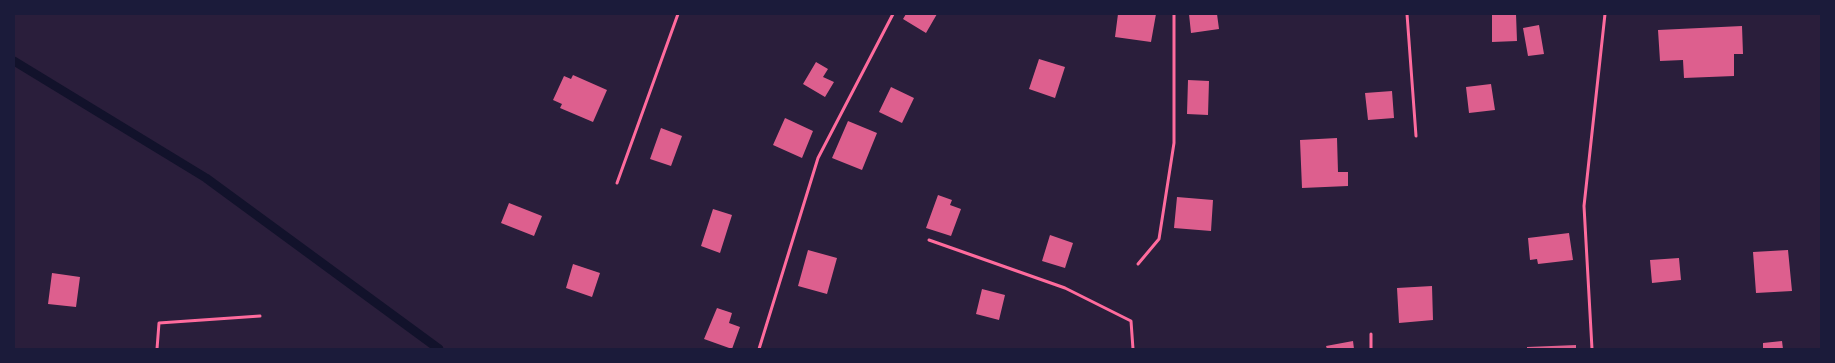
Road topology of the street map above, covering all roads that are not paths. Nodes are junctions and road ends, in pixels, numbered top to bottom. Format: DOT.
graph roads {
  1 [pos="678,14"];
  2 [pos="892,14"];
  3 [pos="1174,14"];
  4 [pos="1407,14"];
  5 [pos="1605,14"];
  6 [pos="1416,136"];
  7 [pos="616,183"];
  8 [pos="929,240"];
  9 [pos="1138,264"];
  10 [pos="260,316"];
  11 [pos="1371,334"];
  12 [pos="157,349"];
  13 [pos="759,349"];
  14 [pos="1134,349"];
  15 [pos="1371,349"];
  16 [pos="1592,349"];
  1 -- 7 [label="lane"];
  2 -- 13 [label="lane"];
  3 -- 9 [label="lane"];
  4 -- 6 [label="lane"];
  5 -- 16 [label="lane"];
  8 -- 14 [label="lane"];
  10 -- 12 [label="lane"];
  11 -- 15 [label="lane"];
}
